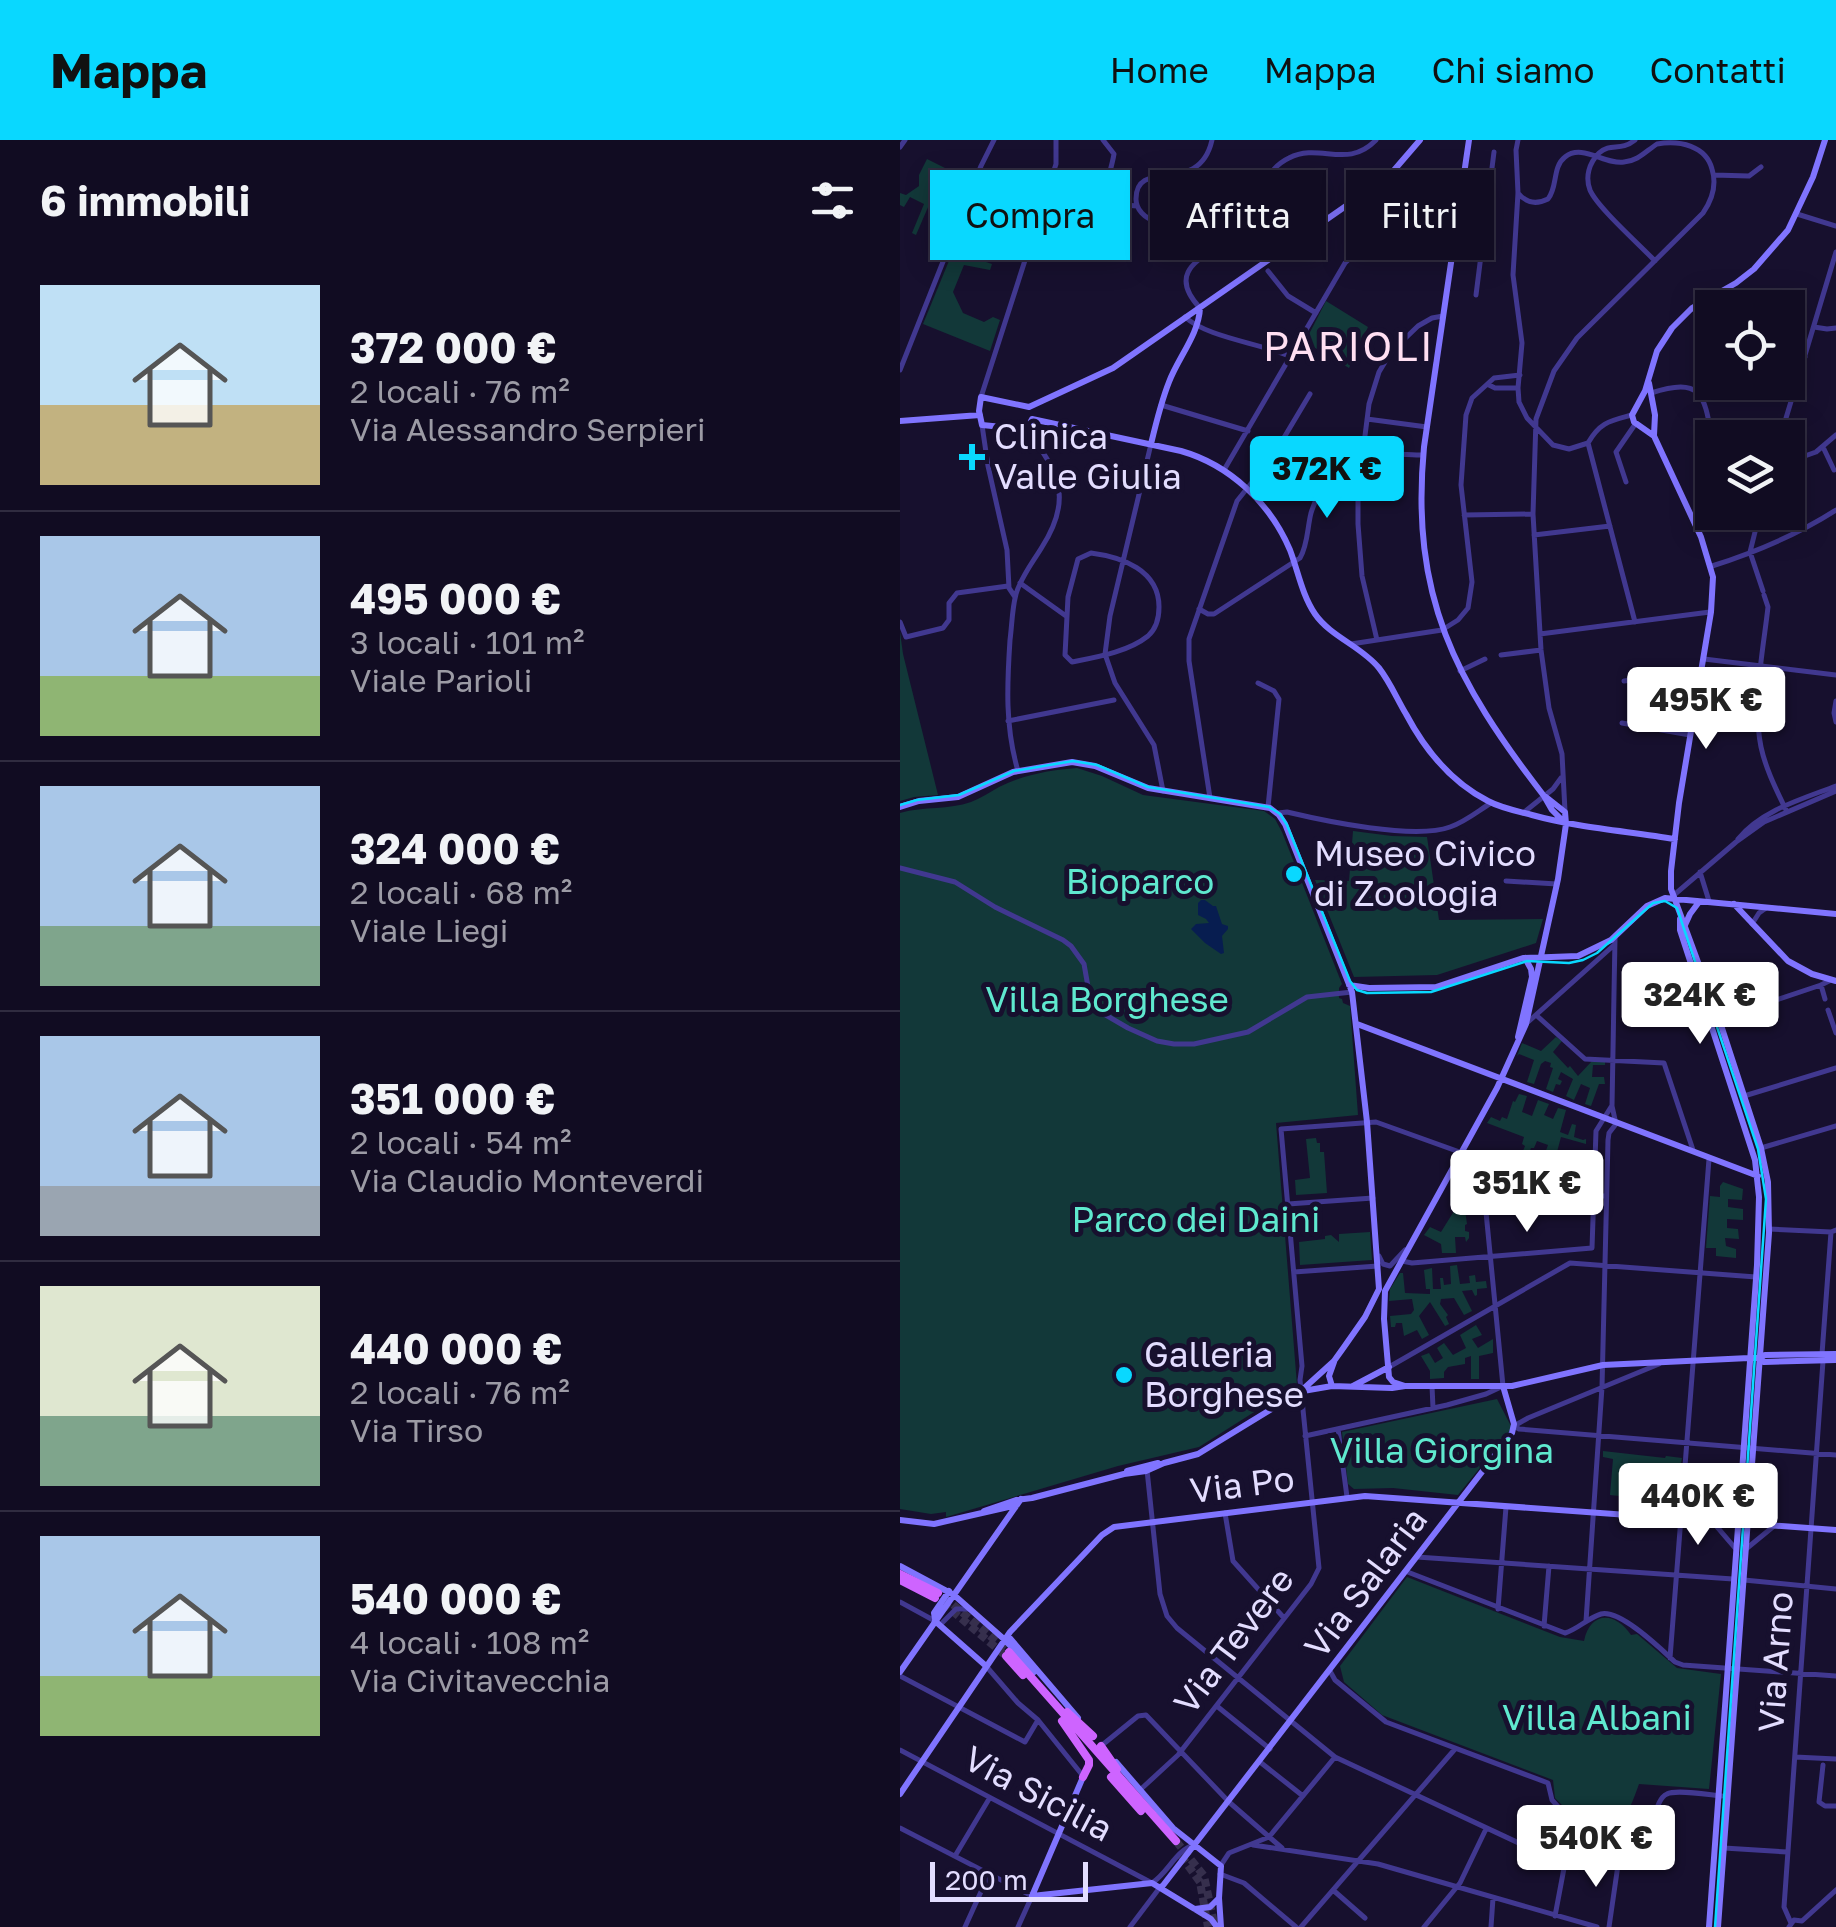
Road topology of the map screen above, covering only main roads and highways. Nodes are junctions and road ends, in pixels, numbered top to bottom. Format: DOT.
graph roads {
  1 [pos="901,1579"];
  2 [pos="936,1595"];
  3 [pos="1032,1678"];
  4 [pos="1062,1721"];
  5 [pos="1093,1736"];
  6 [pos="1101,1746"];
  7 [pos="1083,1778"];
  8 [pos="1136,1796"];
  9 [pos="1174,1843"];
  1 -- 2 [label="main road"];
  3 -- 4 [label="main road"];
  3 -- 5 [label="main road"];
  3 -- 8 [label="main road"];
  4 -- 7 [label="main road"];
  4 -- 8 [label="main road"];
  6 -- 8 [label="main road"];
  8 -- 9 [label="main road"];
}
